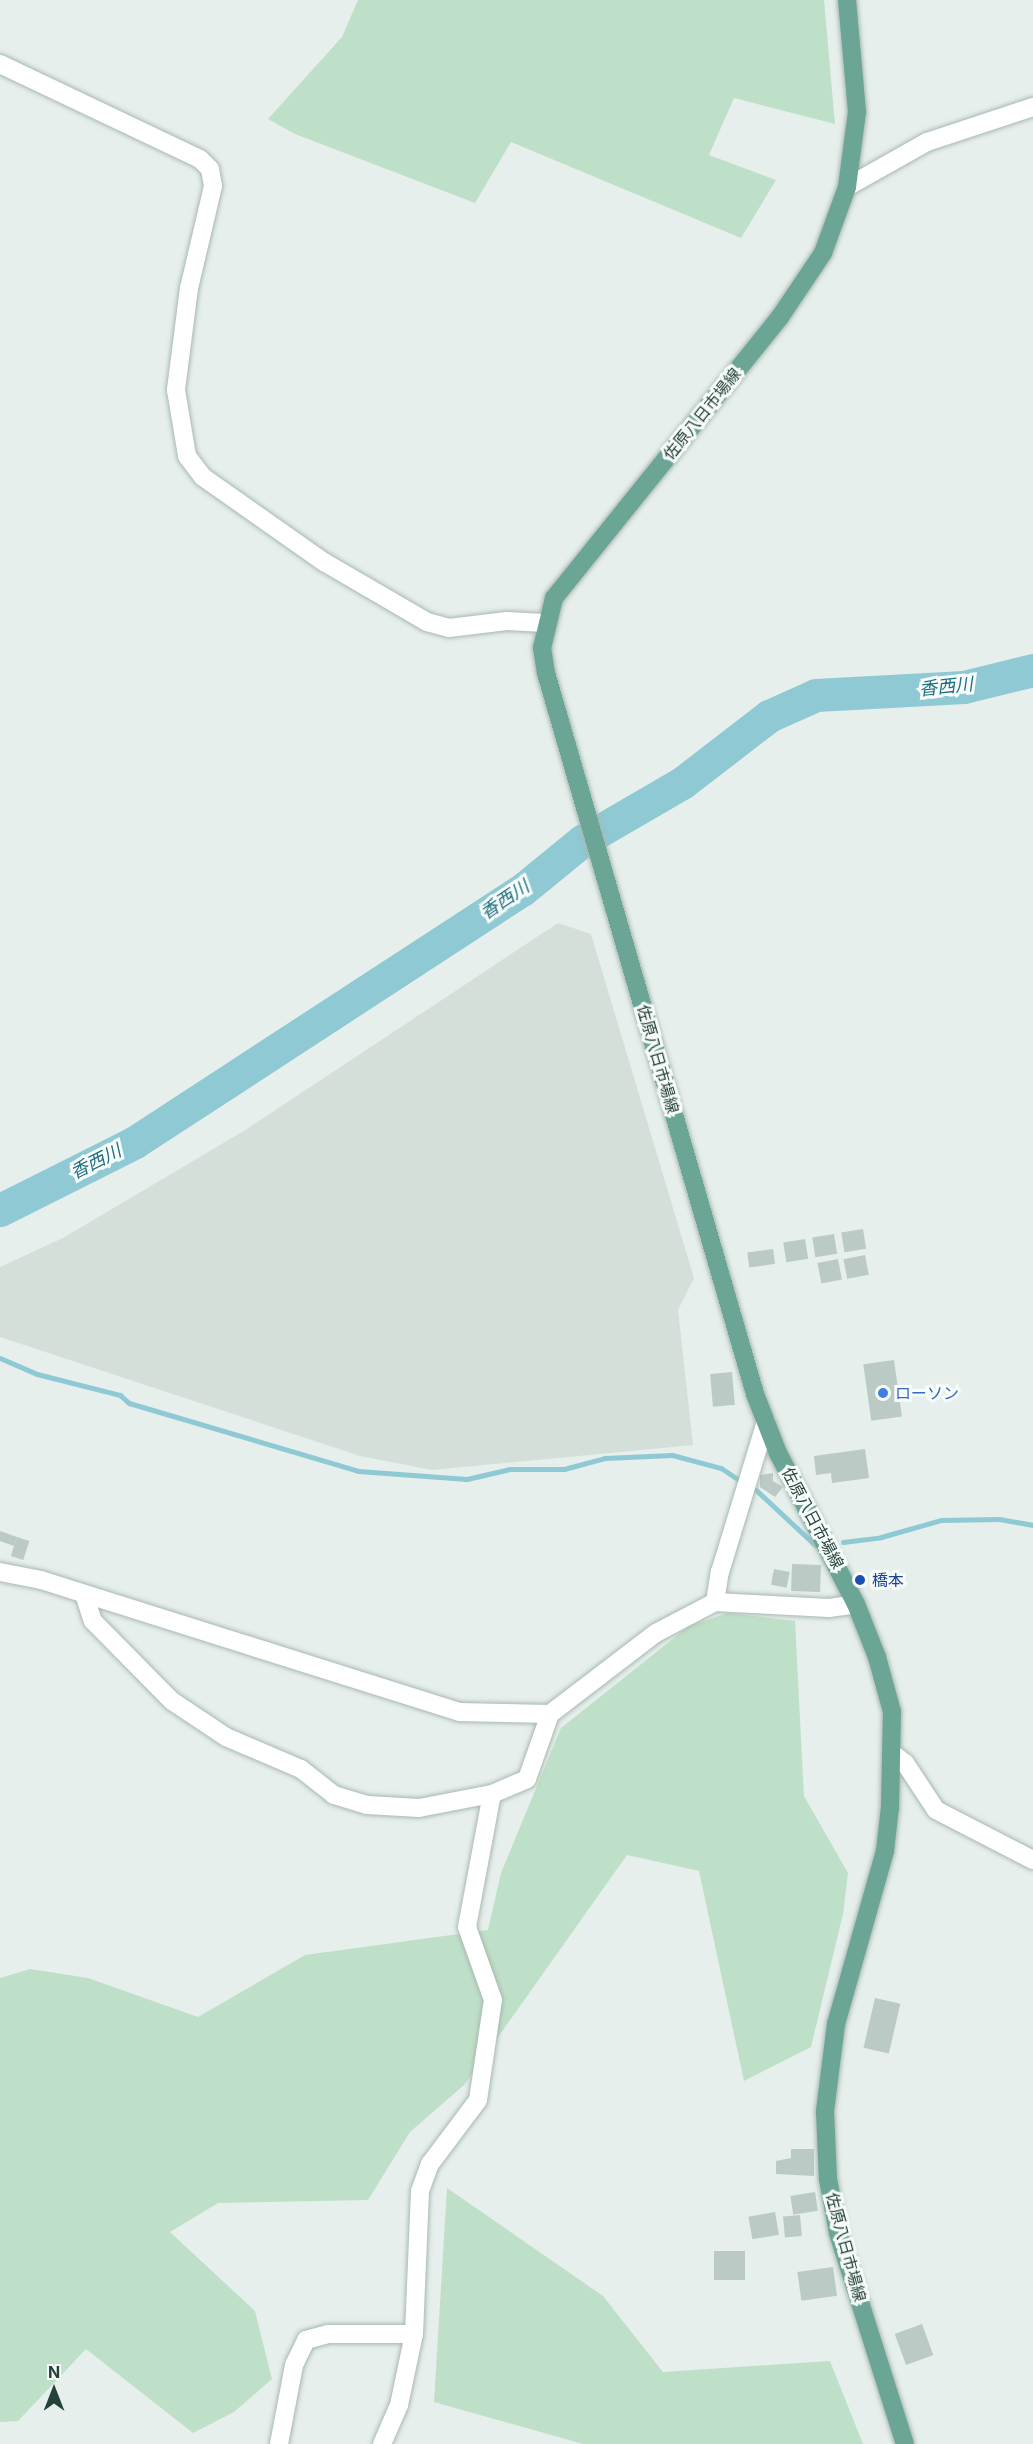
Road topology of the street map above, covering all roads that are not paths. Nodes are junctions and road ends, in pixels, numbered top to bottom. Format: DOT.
graph roads {
  1 [pos="847,0"];
  2 [pos="0,64"];
  3 [pos="1033,107"];
  4 [pos="847,187"];
  5 [pos="545,623"];
  6 [pos="766,1422"];
  7 [pos="0,1572"];
  8 [pos="84,1594"];
  9 [pos="715,1602"];
  10 [pos="856,1604"];
  11 [pos="550,1714"];
  12 [pos="891,1753"];
  13 [pos="492,1794"];
  14 [pos="1033,1860"];
  15 [pos="414,2334"];
  16 [pos="279,2444"];
  17 [pos="382,2444"];
  18 [pos="905,2444"];
  1 -- 4 [label="main road, 佐原八日市場線"];
  2 -- 5 [label="street"];
  3 -- 4 [label="street"];
  4 -- 5 [label="main road, 佐原八日市場線"];
  5 -- 6 [label="main road, 佐原八日市場線"];
  6 -- 9 [label="street"];
  6 -- 10 [label="main road, 佐原八日市場線"];
  7 -- 8 [label="street"];
  8 -- 11 [label="street"];
  8 -- 13 [label="street"];
  9 -- 10 [label="street"];
  9 -- 11 [label="street"];
  10 -- 12 [label="main road, 佐原八日市場線"];
  11 -- 13 [label="street"];
  12 -- 14 [label="street"];
  12 -- 18 [label="main road, 佐原八日市場線"];
  13 -- 15 [label="street"];
  15 -- 16 [label="street"];
  15 -- 17 [label="street"];
}
